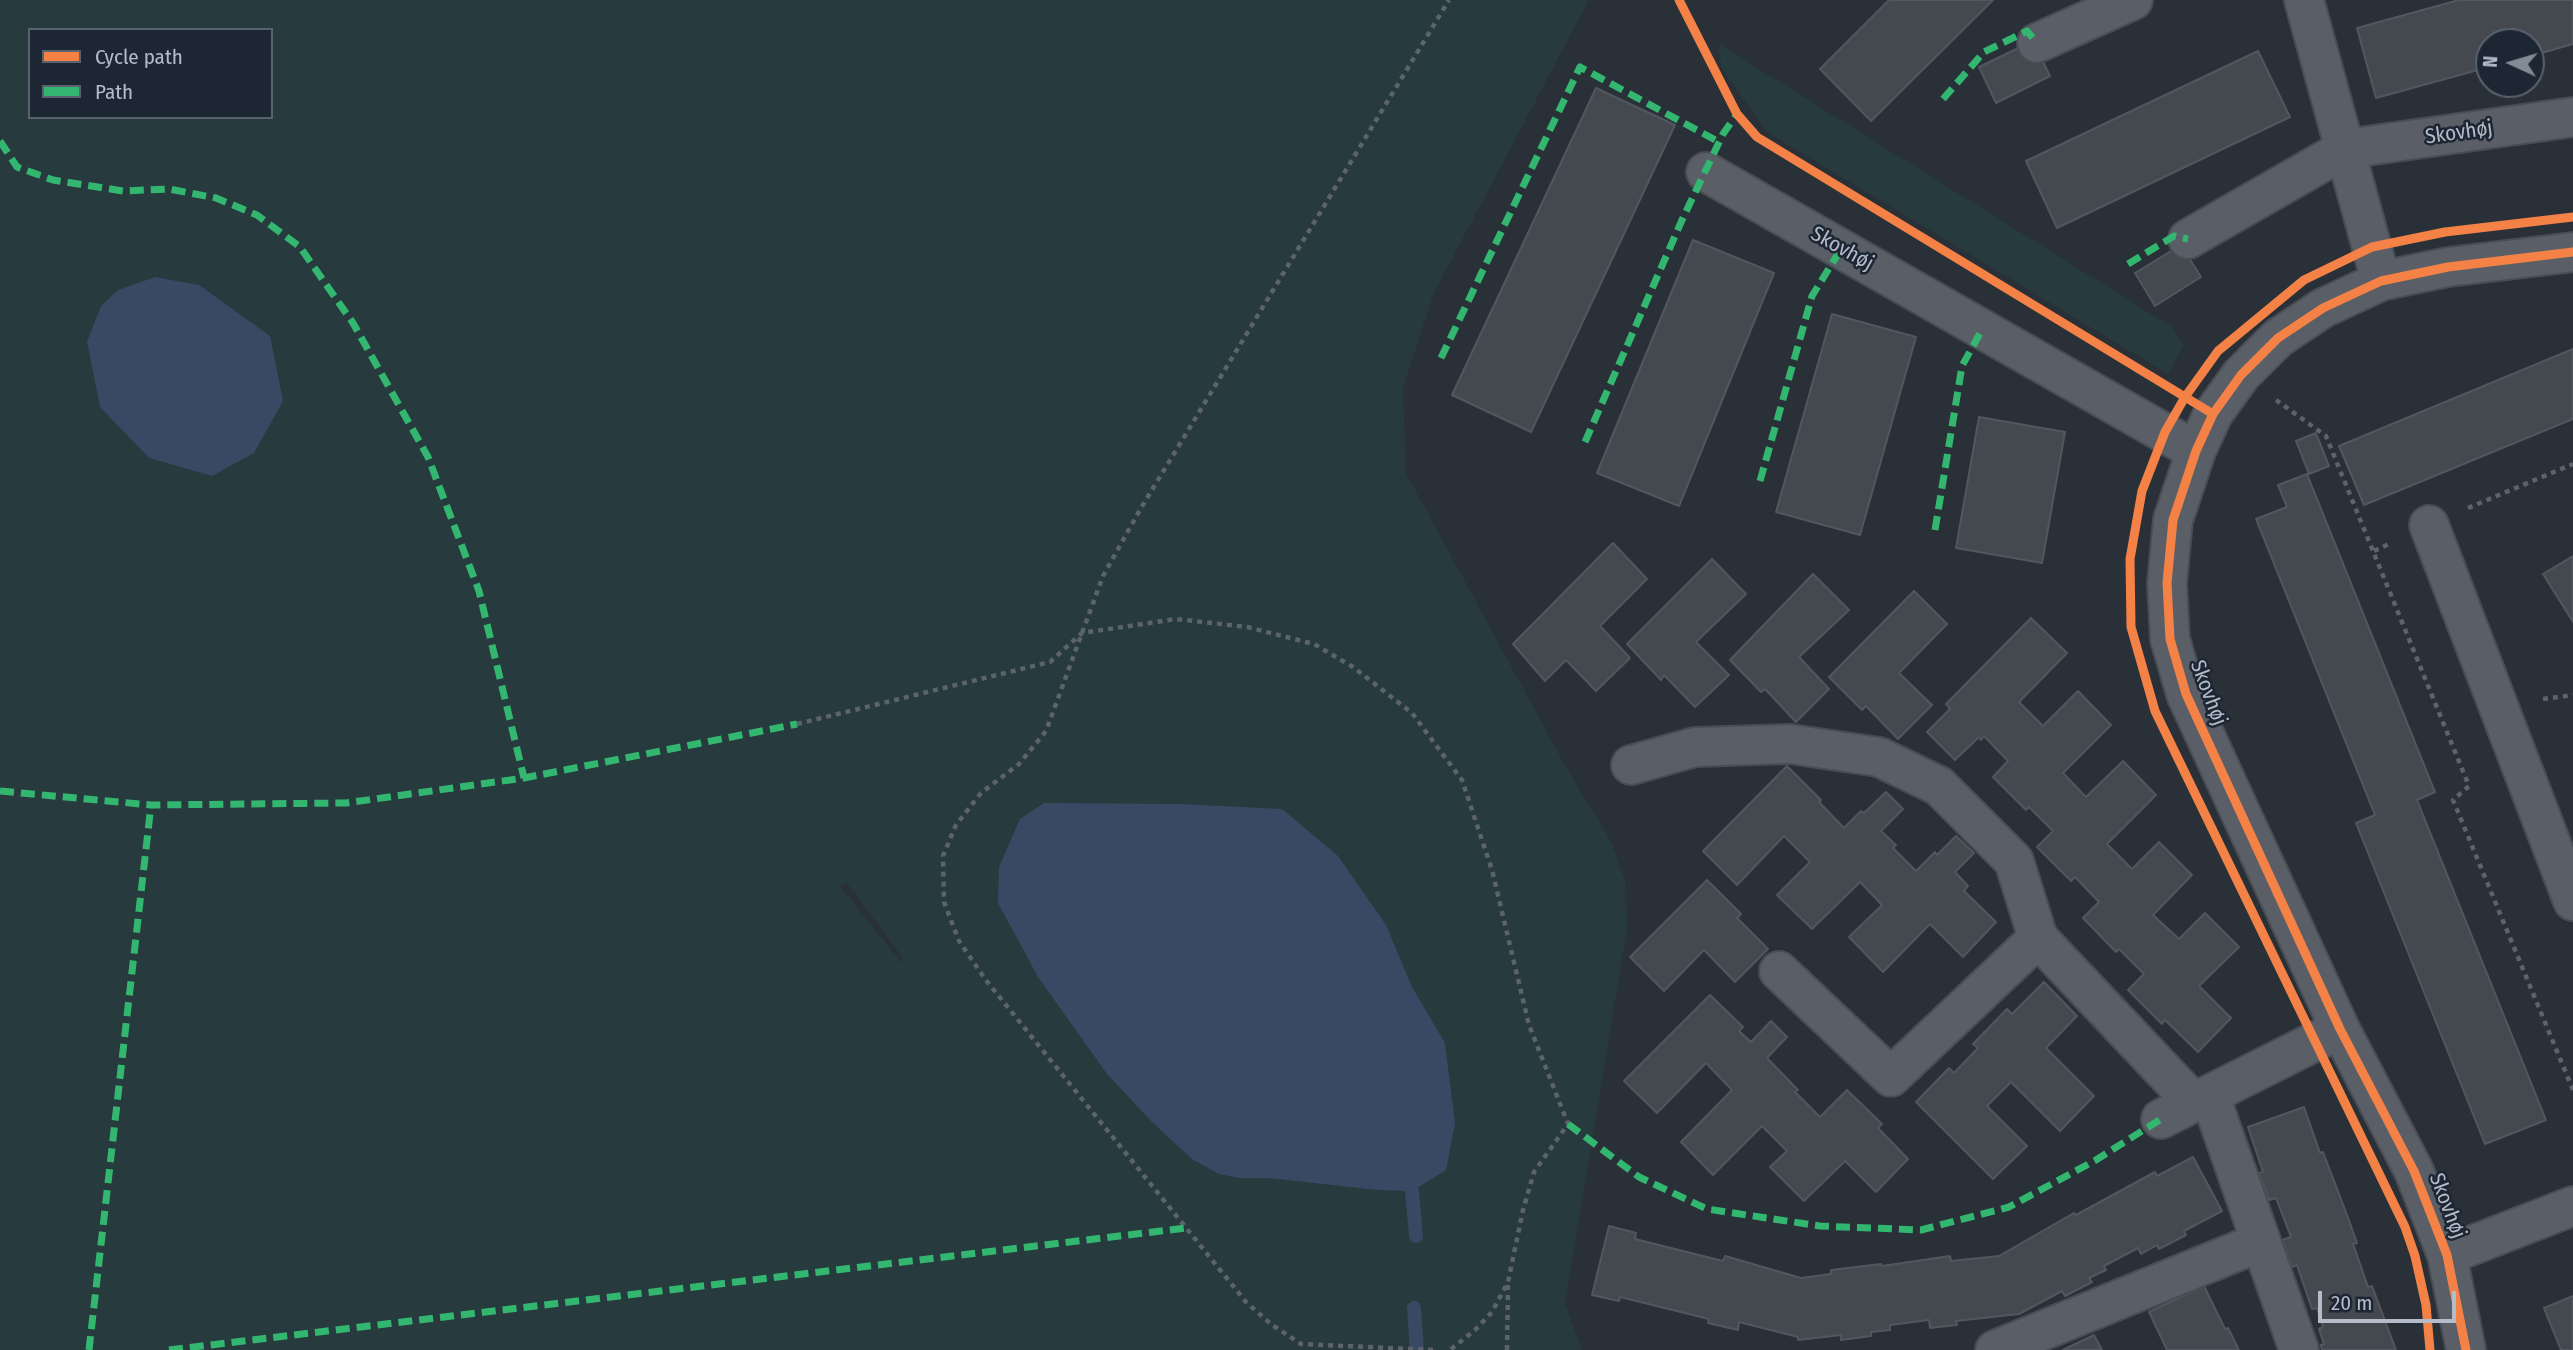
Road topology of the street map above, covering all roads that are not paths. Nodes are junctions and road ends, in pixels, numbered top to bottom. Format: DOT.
graph roads {
  1 [pos="2133,0"];
  2 [pos="2304,0"];
  3 [pos="2037,43"];
  4 [pos="2573,117"];
  5 [pos="2345,149"];
  6 [pos="1706,172"];
  7 [pos="2188,239"];
  8 [pos="2573,252"];
  9 [pos="2381,281"];
  10 [pos="2196,451"];
  11 [pos="2429,525"];
  12 [pos="1630,765"];
  13 [pos="2573,901"];
  14 [pos="2038,938"];
  15 [pos="1779,971"];
  16 [pos="2340,1029"];
  17 [pos="2188,1106"];
  18 [pos="2573,1206"];
  19 [pos="2260,1241"];
  20 [pos="2447,1255"];
  21 [pos="1995,1350"];
  22 [pos="2299,1350"];
  23 [pos="2466,1350"];
  1 -- 3 [label="street"];
  2 -- 5 [label="street"];
  4 -- 5 [label="street, Skovhøj"];
  5 -- 7 [label="street, Skovhøj"];
  5 -- 9 [label="street"];
  6 -- 10 [label="street, Skovhøj"];
  8 -- 9 [label="street, Skovhøj"];
  9 -- 10 [label="street, Skovhøj"];
  10 -- 16 [label="street, Skovhøj"];
  11 -- 13 [label="street"];
  12 -- 14 [label="street"];
  14 -- 15 [label="street"];
  14 -- 17 [label="street"];
  16 -- 17 [label="street"];
  16 -- 20 [label="street, Skovhøj"];
  17 -- 19 [label="street"];
  18 -- 20 [label="street, Skovhøj"];
  19 -- 21 [label="street"];
  19 -- 22 [label="street"];
  20 -- 23 [label="street, Skovhøj"];
}
